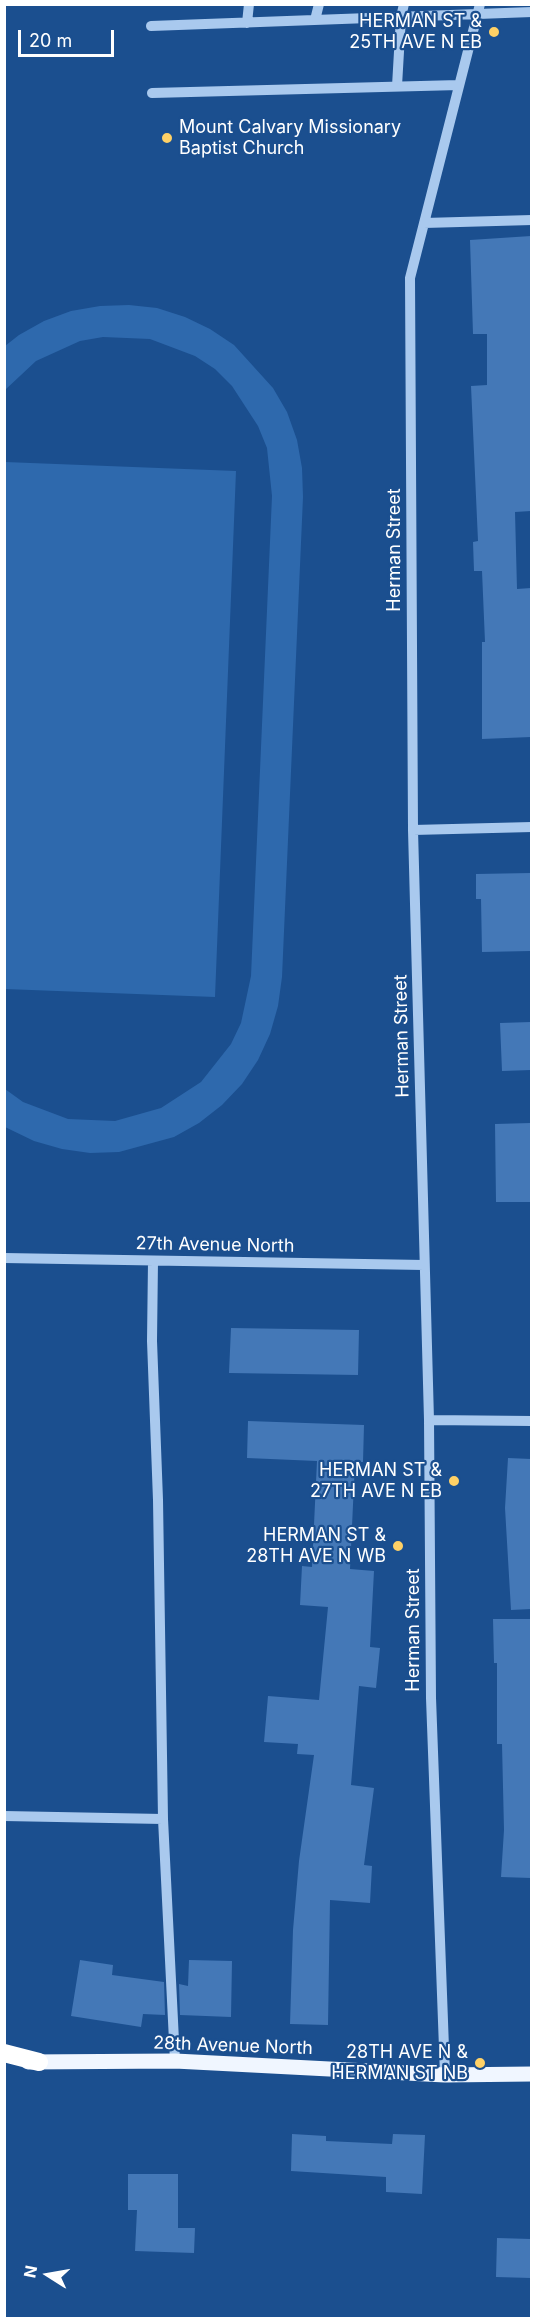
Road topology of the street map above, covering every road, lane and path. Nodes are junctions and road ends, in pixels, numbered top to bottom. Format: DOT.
graph roads {
  1 [pos="249,4"];
  2 [pos="319,4"];
  3 [pos="404,4"];
  4 [pos="479,9"];
  5 [pos="531,12"];
  6 [pos="401,17"];
  7 [pos="315,20"];
  8 [pos="247,23"];
  9 [pos="151,26"];
  10 [pos="459,85"];
  11 [pos="398,86"];
  12 [pos="152,93"];
  13 [pos="531,220"];
  14 [pos="424,223"];
  15 [pos="531,827"];
  16 [pos="413,830"];
  17 [pos="4,1258"];
  18 [pos="153,1260"];
  19 [pos="424,1264"];
  20 [pos="429,1420"];
  21 [pos="531,1421"];
  22 [pos="4,1816"];
  23 [pos="163,1819"];
  24 [pos="4,2053"];
  25 [pos="4,2061"];
  26 [pos="175,2061"];
  27 [pos="39,2062"];
  28 [pos="531,2074"];
  29 [pos="445,2075"];
  1 -- 8 [label="street"];
  2 -- 7 [label="street"];
  3 -- 6 [label="street"];
  4 -- 5 [label="street"];
  4 -- 6 [label="street"];
  4 -- 10 [label="street, Herman Street"];
  6 -- 7 [label="street"];
  6 -- 11 [label="street"];
  7 -- 8 [label="street"];
  8 -- 9 [label="street"];
  10 -- 11 [label="street"];
  10 -- 14 [label="street, Herman Street"];
  11 -- 12 [label="street"];
  13 -- 14 [label="street"];
  14 -- 16 [label="street, Herman Street"];
  15 -- 16 [label="street"];
  16 -- 19 [label="street, Herman Street"];
  17 -- 18 [label="street, 27th Avenue North"];
  18 -- 19 [label="street, 27th Avenue North"];
  18 -- 23 [label="street"];
  19 -- 20 [label="street, Herman Street"];
  20 -- 21 [label="street"];
  20 -- 29 [label="street, Herman Street"];
  22 -- 23 [label="street"];
  23 -- 26 [label="street"];
  24 -- 27 [label="highway"];
  25 -- 27 [label="main road, 28th Avenue North"];
  26 -- 27 [label="main road, 28th Avenue North"];
  26 -- 29 [label="main road, 28th Avenue North"];
  28 -- 29 [label="main road, 28th Avenue North"];
}
